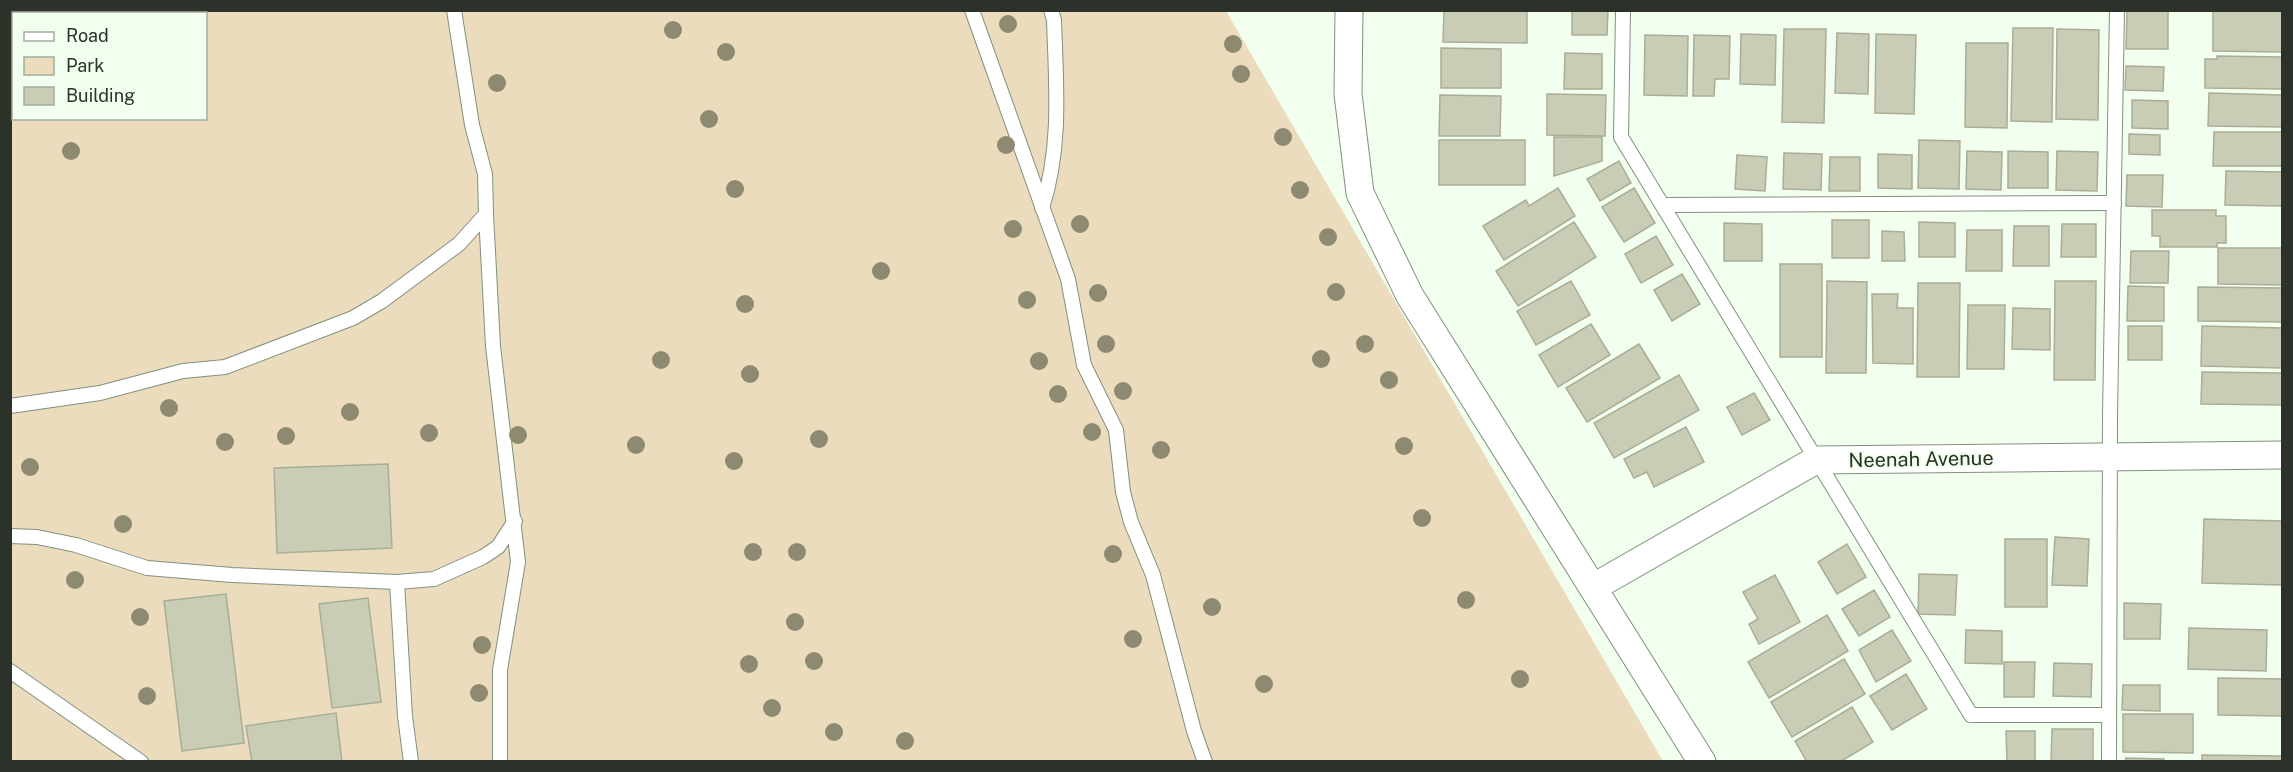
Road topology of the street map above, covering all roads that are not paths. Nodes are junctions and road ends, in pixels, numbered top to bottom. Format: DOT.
graph roads {
  1 [pos="454,10"];
  2 [pos="972,10"];
  3 [pos="1051,10"];
  4 [pos="1348,10"];
  5 [pos="1623,10"];
  6 [pos="2117,10"];
  7 [pos="2114,203"];
  8 [pos="1664,205"];
  9 [pos="1042,208"];
  10 [pos="486,214"];
  11 [pos="10,406"];
  12 [pos="2283,455"];
  13 [pos="2110,457"];
  14 [pos="1816,460"];
  15 [pos="515,521"];
  16 [pos="10,536"];
  17 [pos="397,582"];
  18 [pos="1594,587"];
  19 [pos="10,671"];
  20 [pos="2109,715"];
  21 [pos="141,762"];
  22 [pos="411,762"];
  23 [pos="500,762"];
  24 [pos="1204,762"];
  25 [pos="1702,762"];
  26 [pos="2109,762"];
  1 -- 10 [label="lane"];
  2 -- 9 [label="lane"];
  3 -- 9 [label="lane"];
  4 -- 18 [label="street"];
  5 -- 8 [label="lane"];
  6 -- 7 [label="lane"];
  7 -- 8 [label="lane"];
  7 -- 13 [label="lane"];
  8 -- 14 [label="lane"];
  9 -- 24 [label="lane"];
  10 -- 11 [label="lane"];
  10 -- 15 [label="lane"];
  12 -- 13 [label="street, Neenah Avenue"];
  13 -- 14 [label="street, Neenah Avenue"];
  13 -- 20 [label="lane"];
  14 -- 18 [label="street, Neenah Avenue"];
  14 -- 20 [label="lane"];
  15 -- 17 [label="lane"];
  15 -- 23 [label="lane"];
  16 -- 17 [label="lane"];
  17 -- 22 [label="lane"];
  18 -- 25 [label="street"];
  19 -- 21 [label="lane"];
  20 -- 26 [label="lane"];
}
